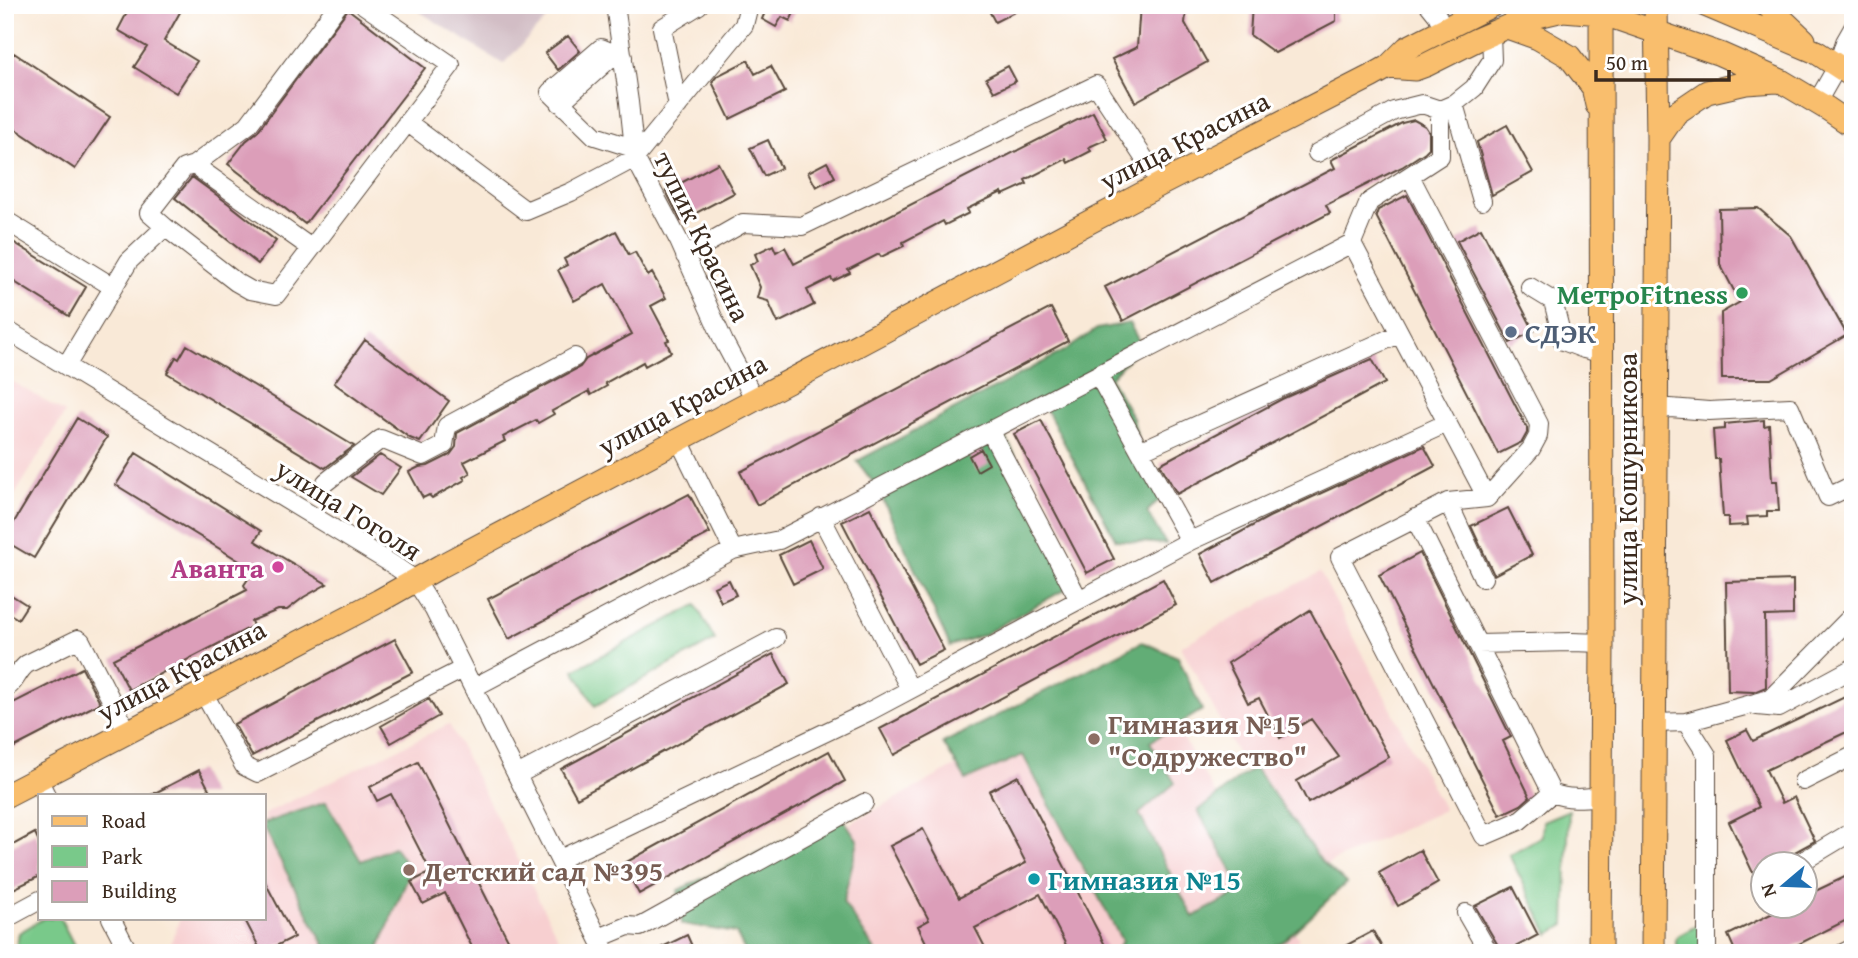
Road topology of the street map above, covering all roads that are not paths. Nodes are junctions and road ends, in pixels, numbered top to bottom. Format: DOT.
graph roads {
  1 [pos="338,5"];
  2 [pos="364,5"];
  3 [pos="615,5"];
  4 [pos="699,5"];
  5 [pos="749,5"];
  6 [pos="1429,5"];
  7 [pos="1656,5"];
  8 [pos="1705,5"];
  9 [pos="1767,5"];
  10 [pos="1490,6"];
  11 [pos="1601,9"];
  12 [pos="1853,28"];
  13 [pos="1444,29"];
  14 [pos="1499,30"];
  15 [pos="1656,33"];
  16 [pos="1816,52"];
  17 [pos="619,56"];
  18 [pos="1388,67"];
  19 [pos="1845,71"];
  20 [pos="1781,81"];
  21 [pos="1816,102"];
  22 [pos="678,106"];
  23 [pos="1447,107"];
  24 [pos="407,122"];
  25 [pos="1601,122"];
  26 [pos="1853,126"];
  27 [pos="1658,139"];
  28 [pos="1317,152"];
  29 [pos="634,153"];
  30 [pos="194,165"];
  31 [pos="1410,176"];
  32 [pos="1161,184"];
  33 [pos="1482,201"];
  34 [pos="5,220"];
  35 [pos="165,227"];
  36 [pos="1352,243"];
  37 [pos="311,248"];
  38 [pos="685,256"];
  39 [pos="113,287"];
  40 [pos="1530,287"];
  41 [pos="5,329"];
  42 [pos="1399,334"];
  43 [pos="1601,353"];
  44 [pos="575,357"];
  45 [pos="66,366"];
  46 [pos="1098,374"];
  47 [pos="755,400"];
  48 [pos="1656,410"];
  49 [pos="1447,423"];
  50 [pos="990,431"];
  51 [pos="679,440"];
  52 [pos="1140,451"];
  53 [pos="326,482"];
  54 [pos="1853,485"];
  55 [pos="1487,498"];
  56 [pos="1448,502"];
  57 [pos="821,517"];
  58 [pos="1415,518"];
  59 [pos="1190,541"];
  60 [pos="733,550"];
  61 [pos="1483,578"];
  62 [pos="415,580"];
  63 [pos="1079,600"];
  64 [pos="1851,617"];
  65 [pos="776,638"];
  66 [pos="1602,643"];
  67 [pos="1478,644"];
  68 [pos="1853,668"];
  69 [pos="463,669"];
  70 [pos="473,688"];
  71 [pos="5,689"];
  72 [pos="910,689"];
  73 [pos="202,692"];
  74 [pos="1747,706"];
  75 [pos="1686,722"];
  76 [pos="1654,723"];
  77 [pos="127,731"];
  78 [pos="1853,756"];
  79 [pos="517,775"];
  80 [pos="1803,781"];
  81 [pos="42,787"];
  82 [pos="1552,793"];
  83 [pos="5,796"];
  84 [pos="1601,796"];
  85 [pos="864,803"];
  86 [pos="1853,831"];
  87 [pos="1820,850"];
  88 [pos="560,859"];
  89 [pos="38,901"];
  90 [pos="1466,913"];
  91 [pos="5,919"];
  92 [pos="112,920"];
  93 [pos="598,947"];
  94 [pos="1853,948"];
  95 [pos="129,953"];
  96 [pos="1489,953"];
  97 [pos="1600,953"];
  98 [pos="1653,953"];
  99 [pos="1707,953"];
  100 [pos="1843,953"];
  1 -- 30 [label="street"];
  2 -- 24 [label="street"];
  3 -- 17 [label="street, тупик Красина"];
  4 -- 22 [label="street"];
  5 -- 22 [label="street"];
  6 -- 13 [label="street"];
  7 -- 15 [label="main road, улица Кошурникова"];
  8 -- 16 [label="main road"];
  9 -- 16 [label="main road"];
  10 -- 13 [label="main road, улица Красина"];
  11 -- 14 [label="main road, улица Красина"];
  11 -- 15 [label="main road, улица Красина"];
  11 -- 25 [label="main road, улица Кошурникова"];
  12 -- 19 [label="street"];
  13 -- 18 [label="main road, улица Красина"];
  14 -- 18 [label="main road, улица Красина"];
  14 -- 23 [label="street"];
  14 -- 25 [label="main road"];
  15 -- 20 [label="main road, улица Красина"];
  15 -- 27 [label="main road, улица Кошурникова"];
  16 -- 19 [label="main road"];
  17 -- 29 [label="street, тупик Красина"];
  17 -- 29 [label="street"];
  18 -- 32 [label="main road, улица Красина"];
  19 -- 21 [label="street"];
  20 -- 21 [label="main road, улица Красина"];
  20 -- 27 [label="main road"];
  21 -- 26 [label="main road, улица Красина"];
  22 -- 29 [label="street"];
  23 -- 28 [label="street"];
  23 -- 31 [label="street"];
  23 -- 33 [label="street"];
  24 -- 29 [label="street"];
  24 -- 37 [label="street"];
  25 -- 43 [label="main road, улица Кошурникова"];
  27 -- 48 [label="main road, улица Кошурникова"];
  29 -- 38 [label="street, тупик Красина"];
  30 -- 35 [label="street"];
  30 -- 37 [label="street"];
  31 -- 36 [label="street"];
  31 -- 55 [label="street"];
  32 -- 38 [label="street"];
  32 -- 47 [label="main road, улица Красина"];
  34 -- 39 [label="street"];
  35 -- 37 [label="street"];
  35 -- 39 [label="street"];
  36 -- 42 [label="street"];
  36 -- 46 [label="street"];
  38 -- 47 [label="street, тупик Красина"];
  39 -- 45 [label="street"];
  40 -- 43 [label="street"];
  41 -- 45 [label="street, улица Гоголя"];
  42 -- 49 [label="street"];
  42 -- 52 [label="street"];
  43 -- 66 [label="main road, улица Кошурникова"];
  44 -- 53 [label="street"];
  45 -- 62 [label="street, улица Гоголя"];
  46 -- 50 [label="street"];
  46 -- 52 [label="street"];
  47 -- 51 [label="main road, улица Красина"];
  48 -- 54 [label="street"];
  48 -- 76 [label="main road, улица Кошурникова"];
  49 -- 55 [label="street"];
  49 -- 59 [label="street"];
  50 -- 57 [label="street"];
  50 -- 63 [label="street"];
  51 -- 60 [label="street"];
  51 -- 62 [label="main road, улица Красина"];
  52 -- 59 [label="street"];
  55 -- 56 [label="street"];
  56 -- 58 [label="street"];
  56 -- 61 [label="street"];
  57 -- 60 [label="street"];
  57 -- 72 [label="street"];
  58 -- 67 [label="street"];
  58 -- 82 [label="street"];
  59 -- 63 [label="street"];
  60 -- 70 [label="street"];
  62 -- 69 [label="street, улица Гоголя"];
  62 -- 73 [label="main road, улица Красина"];
  63 -- 72 [label="street"];
  64 -- 74 [label="street"];
  65 -- 79 [label="street"];
  66 -- 67 [label="street"];
  66 -- 84 [label="main road, улица Кошурникова"];
  67 -- 82 [label="street"];
  68 -- 74 [label="street"];
  69 -- 70 [label="street, улица Гоголя"];
  69 -- 73 [label="street"];
  70 -- 79 [label="street, улица Гоголя"];
  71 -- 77 [label="street"];
  72 -- 88 [label="street"];
  73 -- 77 [label="main road, улица Красина"];
  74 -- 75 [label="street"];
  75 -- 76 [label="street"];
  75 -- 99 [label="street"];
  76 -- 98 [label="main road, улица Кошурникова"];
  77 -- 81 [label="main road, улица Красина"];
  78 -- 80 [label="street"];
  79 -- 88 [label="street, улица Гоголя"];
  81 -- 83 [label="main road, улица Красина"];
  82 -- 84 [label="street"];
  84 -- 97 [label="main road, улица Кошурникова"];
  85 -- 93 [label="street"];
  86 -- 87 [label="street"];
  88 -- 93 [label="street, улица Гоголя"];
  89 -- 91 [label="street"];
  90 -- 96 [label="street"];
  92 -- 95 [label="street"];
  94 -- 100 [label="street"];
}
